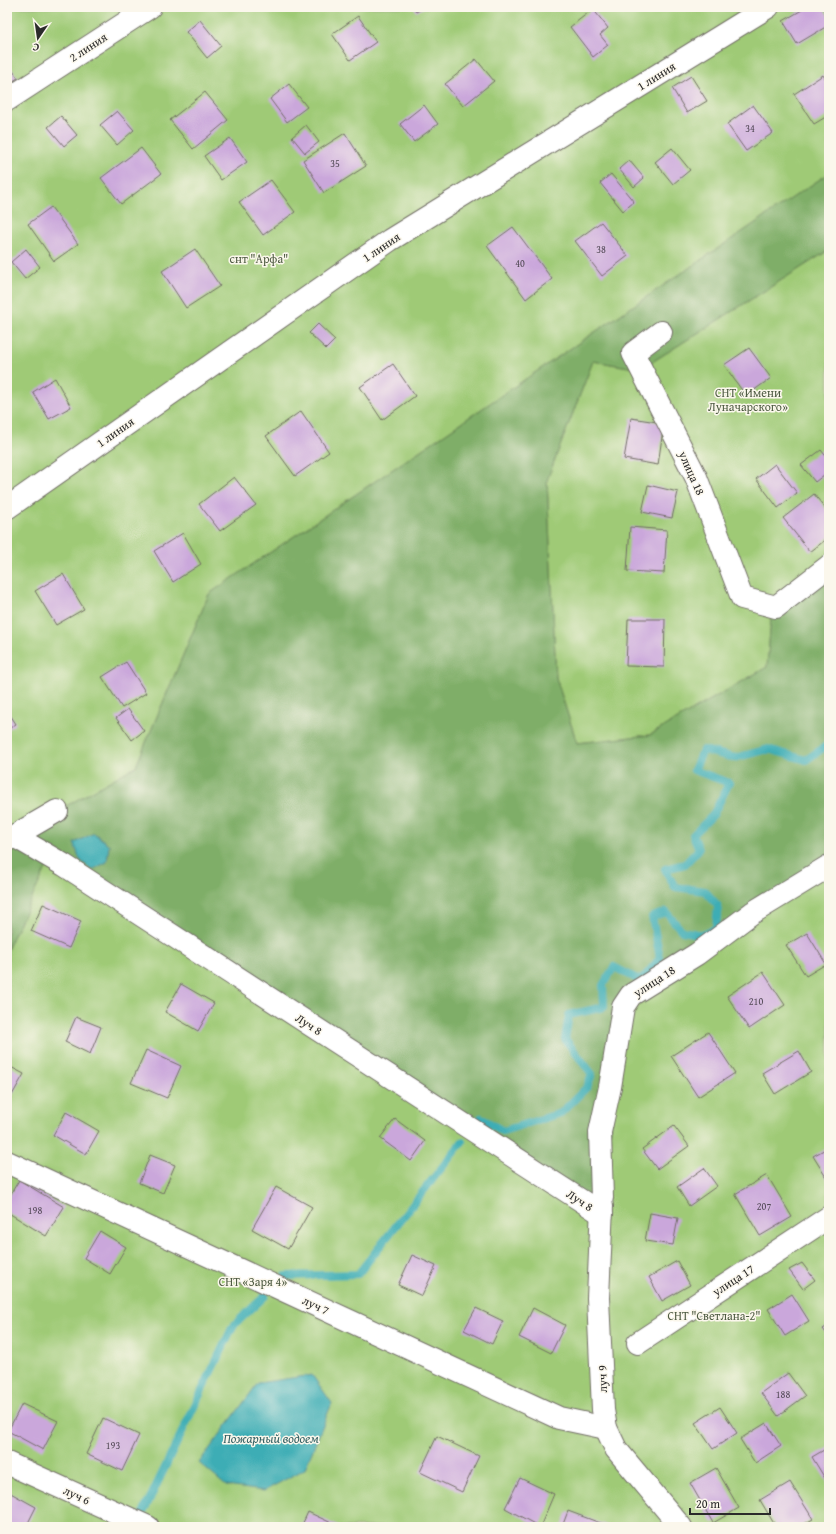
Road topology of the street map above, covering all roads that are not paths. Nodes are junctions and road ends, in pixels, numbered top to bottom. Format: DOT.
graph roads {
  1 [pos="150,7"];
  2 [pos="768,7"];
  3 [pos="7,100"];
  4 [pos="661,332"];
  5 [pos="7,508"];
  6 [pos="829,566"];
  7 [pos="57,811"];
  8 [pos="11,838"];
  9 [pos="829,866"];
  10 [pos="7,1162"];
  11 [pos="602,1206"];
  12 [pos="829,1217"];
  13 [pos="638,1343"];
  14 [pos="606,1428"];
  15 [pos="7,1463"];
  16 [pos="148,1527"];
  17 [pos="681,1527"];
  1 -- 3 [label="street, 2 линия"];
  2 -- 5 [label="street, 1 линия"];
  4 -- 6 [label="street, улица 18"];
  7 -- 8 [label="street"];
  8 -- 11 [label="street, Луч 8"];
  9 -- 11 [label="street, улица 18"];
  10 -- 14 [label="street, луч 7"];
  11 -- 14 [label="street, луч 9"];
  12 -- 13 [label="street, улица 17"];
  14 -- 17 [label="street, луч 9"];
  15 -- 16 [label="street, луч 6"];
}
